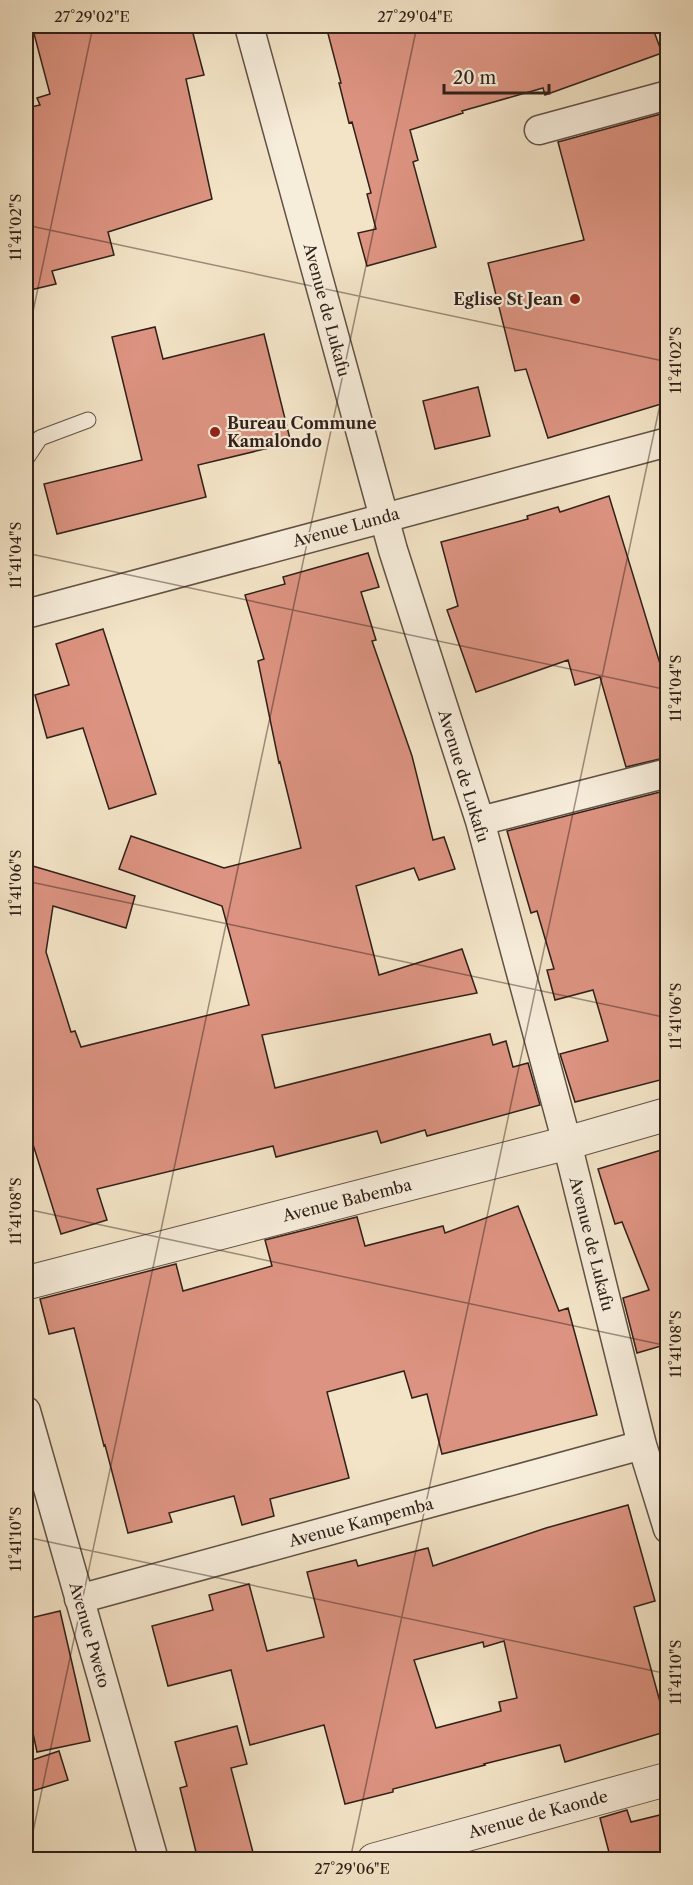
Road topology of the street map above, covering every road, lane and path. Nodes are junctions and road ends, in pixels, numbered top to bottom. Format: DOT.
graph roads {
  1 [pos="249,26"];
  2 [pos="668,95"];
  3 [pos="539,130"];
  4 [pos="88,420"];
  5 [pos="668,442"];
  6 [pos="26,459"];
  7 [pos="384,517"];
  8 [pos="28,611"];
  9 [pos="668,773"];
  10 [pos="480,821"];
  11 [pos="668,1114"];
  12 [pos="567,1143"];
  13 [pos="26,1283"];
  14 [pos="26,1411"];
  15 [pos="642,1445"];
  16 [pos="668,1529"];
  17 [pos="79,1599"];
  18 [pos="668,1779"];
  19 [pos="154,1860"];
  20 [pos="374,1860"];
  1 -- 7 [label="street, Avenue de Lukafu"];
  2 -- 3 [label="street"];
  4 -- 6 [label="lane"];
  5 -- 7 [label="street, Avenue Lunda"];
  7 -- 8 [label="street, Avenue Lunda"];
  7 -- 10 [label="street, Avenue de Lukafu"];
  9 -- 10 [label="street"];
  10 -- 12 [label="street, Avenue de Lukafu"];
  11 -- 12 [label="street, Avenue Babemba"];
  12 -- 13 [label="street, Avenue Babemba"];
  12 -- 15 [label="street, Avenue de Lukafu"];
  14 -- 17 [label="street, Avenue Pweto"];
  15 -- 16 [label="street, Avenue de Lukafu"];
  15 -- 17 [label="street, Avenue Kampemba"];
  17 -- 19 [label="street, Avenue Pweto"];
  18 -- 20 [label="street, Avenue de Kaonde"];
}
